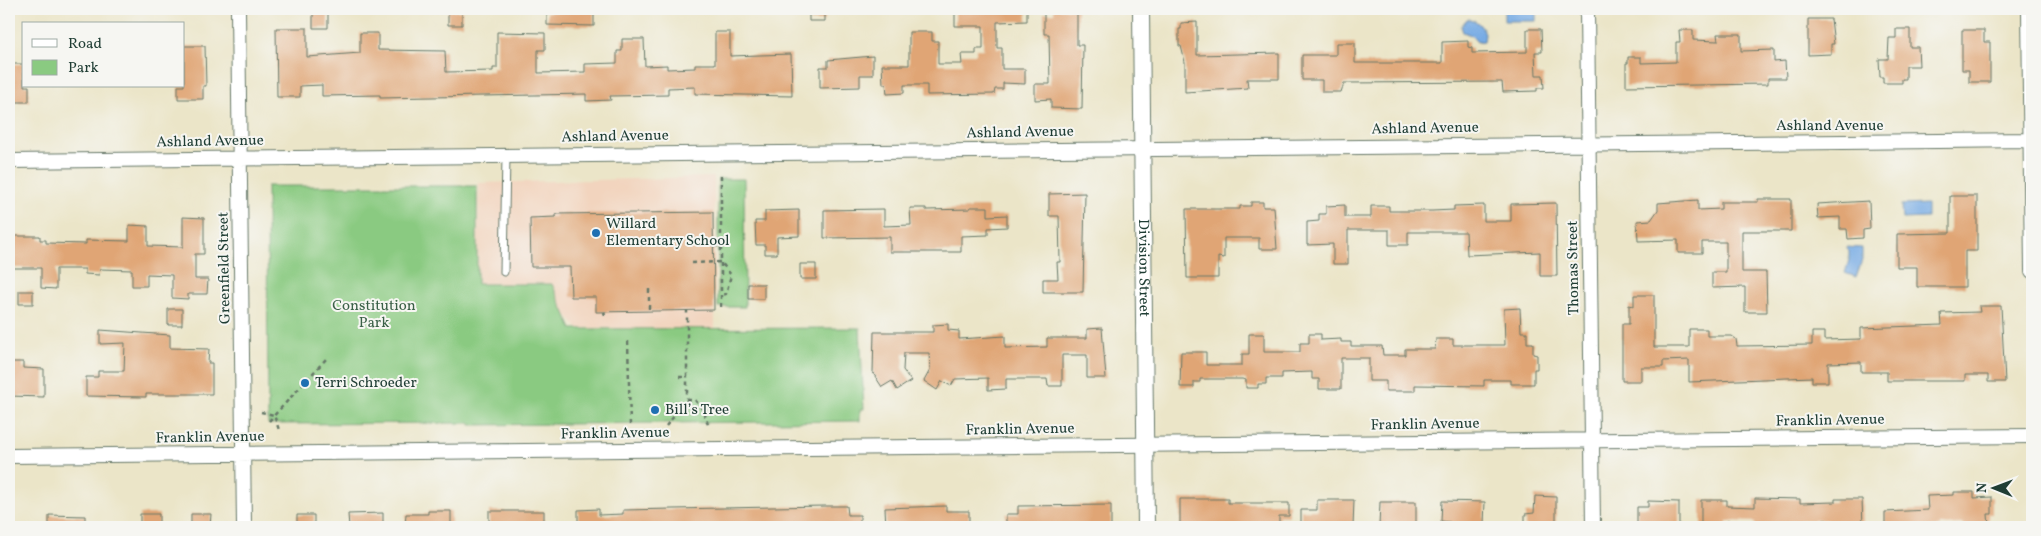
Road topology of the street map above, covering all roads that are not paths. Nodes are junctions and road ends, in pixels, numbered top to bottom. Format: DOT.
graph roads {
  1 [pos="238,9"];
  2 [pos="1141,9"];
  3 [pos="1587,9"];
  4 [pos="2029,9"];
  5 [pos="2031,140"];
  6 [pos="1589,144"];
  7 [pos="1144,148"];
  8 [pos="506,155"];
  9 [pos="240,158"];
  10 [pos="9,161"];
  11 [pos="2032,271"];
  12 [pos="504,272"];
  13 [pos="2032,436"];
  14 [pos="1592,440"];
  15 [pos="1145,444"];
  16 [pos="244,454"];
  17 [pos="9,456"];
  18 [pos="244,527"];
  19 [pos="1146,527"];
  20 [pos="1593,527"];
  1 -- 9 [label="street, Greenfield Street"];
  2 -- 7 [label="street, Division Street"];
  3 -- 6 [label="street, Thomas Street"];
  4 -- 5 [label="street"];
  5 -- 6 [label="street, Ashland Avenue"];
  5 -- 11 [label="street"];
  6 -- 7 [label="street, Ashland Avenue"];
  6 -- 14 [label="street, Thomas Street"];
  7 -- 8 [label="street, Ashland Avenue"];
  7 -- 15 [label="street, Division Street"];
  8 -- 9 [label="street, Ashland Avenue"];
  8 -- 12 [label="lane"];
  9 -- 10 [label="street, Ashland Avenue"];
  9 -- 16 [label="street, Greenfield Street"];
  13 -- 14 [label="street, Franklin Avenue"];
  14 -- 15 [label="street, Franklin Avenue"];
  14 -- 20 [label="street, Thomas Street"];
  15 -- 16 [label="street, Franklin Avenue"];
  15 -- 19 [label="street, Division Street"];
  16 -- 17 [label="street, Franklin Avenue"];
  16 -- 18 [label="street, Greenfield Street"];
}
